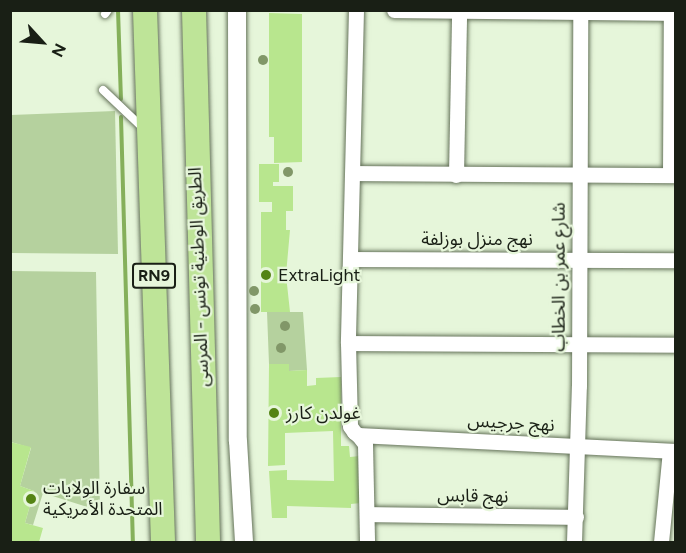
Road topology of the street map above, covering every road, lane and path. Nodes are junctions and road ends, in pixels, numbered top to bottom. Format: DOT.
graph roads {
  1 [pos="145,10"];
  2 [pos="194,10"];
  3 [pos="237,10"];
  4 [pos="356,10"];
  5 [pos="394,10"];
  6 [pos="580,12"];
  7 [pos="672,12"];
  8 [pos="459,13"];
  9 [pos="103,90"];
  10 [pos="149,133"];
  11 [pos="353,173"];
  12 [pos="579,174"];
  13 [pos="456,175"];
  14 [pos="673,175"];
  15 [pos="577,258"];
  16 [pos="350,259"];
  17 [pos="675,260"];
  18 [pos="348,343"];
  19 [pos="579,343"];
  20 [pos="675,345"];
  21 [pos="354,431"];
  22 [pos="578,446"];
  23 [pos="673,451"];
  24 [pos="369,514"];
  25 [pos="576,517"];
  26 [pos="666,534"];
  27 [pos="163,543"];
  28 [pos="208,543"];
  29 [pos="244,543"];
  30 [pos="367,543"];
  31 [pos="574,543"];
  1 -- 10 [label="highway, RN9"];
  2 -- 28 [label="highway, الطريق الوطنية تونس - المرسى / RN9"];
  3 -- 29 [label="street"];
  4 -- 11 [label="street"];
  5 -- 8 [label="street"];
  6 -- 7 [label="street"];
  6 -- 8 [label="street"];
  6 -- 12 [label="street, شارع عمر بن الخطاب"];
  7 -- 14 [label="street"];
  8 -- 13 [label="street"];
  9 -- 10 [label="lane"];
  10 -- 27 [label="highway, RN9"];
  11 -- 13 [label="street"];
  11 -- 16 [label="street"];
  12 -- 13 [label="street"];
  12 -- 14 [label="street"];
  12 -- 15 [label="street, شارع عمر بن الخطاب"];
  15 -- 16 [label="street, نهج منزل بوزلفة"];
  15 -- 17 [label="street, نهج منزل بوزلفة"];
  15 -- 19 [label="street, شارع عمر بن الخطاب"];
  16 -- 18 [label="street"];
  18 -- 19 [label="street"];
  18 -- 21 [label="street"];
  19 -- 20 [label="street"];
  19 -- 22 [label="street, شارع عمر بن الخطاب"];
  21 -- 22 [label="street, نهج جرجيس"];
  21 -- 24 [label="street"];
  22 -- 23 [label="street, نهج جرجيس"];
  22 -- 25 [label="street, شارع عمر بن الخطاب"];
  23 -- 26 [label="street"];
  24 -- 25 [label="street, نهج قابس"];
  24 -- 30 [label="street"];
  25 -- 31 [label="street, شارع عمر بن الخطاب"];
}
